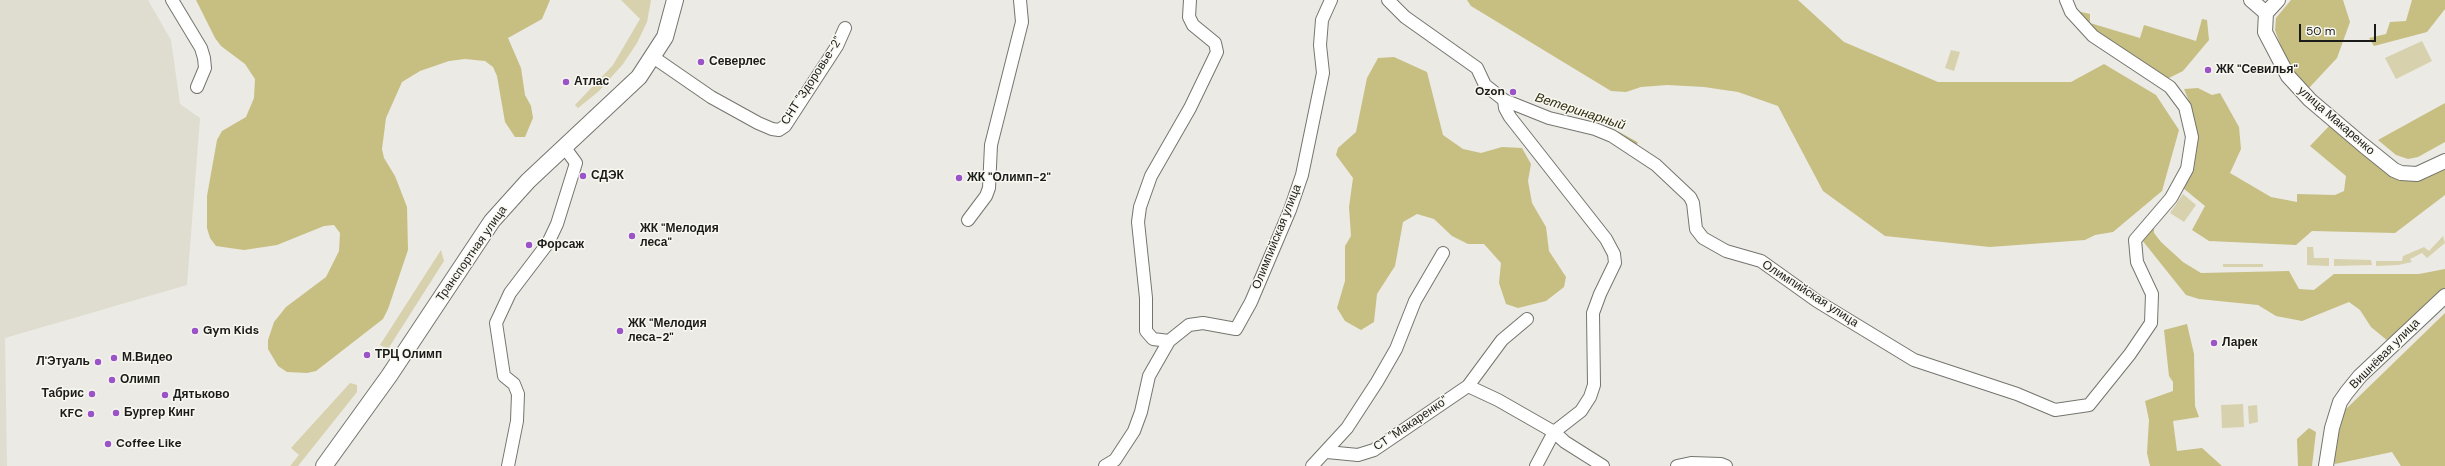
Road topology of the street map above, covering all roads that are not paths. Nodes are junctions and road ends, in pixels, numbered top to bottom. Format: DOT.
graph roads {
  1 [pos="172,0"];
  2 [pos="675,0"];
  3 [pos="1020,0"];
  4 [pos="1190,0"];
  5 [pos="1331,0"];
  6 [pos="1388,0"];
  7 [pos="2066,0"];
  8 [pos="2251,0"];
  9 [pos="2278,0"];
  10 [pos="2266,13"];
  11 [pos="845,28"];
  12 [pos="653,57"];
  13 [pos="197,87"];
  14 [pos="1504,100"];
  15 [pos="565,148"];
  16 [pos="2445,161"];
  17 [pos="968,220"];
  18 [pos="1443,254"];
  19 [pos="2445,296"];
  20 [pos="1527,319"];
  21 [pos="1169,340"];
  22 [pos="1468,386"];
  23 [pos="1554,432"];
  24 [pos="1327,452"];
  25 [pos="324,466"];
  26 [pos="508,466"];
  27 [pos="1105,466"];
  28 [pos="1312,466"];
  29 [pos="1536,466"];
  30 [pos="1602,466"];
  31 [pos="1677,466"];
  32 [pos="1726,466"];
  33 [pos="2326,466"];
  1 -- 13 [label="street"];
  2 -- 12 [label="main road, Транспортная улица"];
  3 -- 17 [label="street"];
  4 -- 21 [label="street"];
  5 -- 21 [label="street, Олимпийская улица"];
  6 -- 14 [label="street, Олимпийская улица"];
  7 -- 14 [label="street, Олимпийская улица"];
  8 -- 10 [label="street"];
  9 -- 10 [label="street"];
  10 -- 16 [label="street, улица Макаренко"];
  11 -- 12 [label="street, СНТ \"Здоровье-2\""];
  12 -- 15 [label="main road, Транспортная улица"];
  14 -- 23 [label="street, Олимпийская улица"];
  15 -- 25 [label="main road, Транспортная улица"];
  15 -- 26 [label="street"];
  18 -- 24 [label="street"];
  19 -- 33 [label="street, Вишнёвая улица"];
  20 -- 22 [label="street"];
  21 -- 27 [label="street, Олимпийская улица"];
  22 -- 23 [label="street"];
  22 -- 24 [label="street, СТ \"Макаренко\""];
  23 -- 29 [label="street, Олимпийская улица"];
  23 -- 30 [label="street"];
  24 -- 28 [label="street"];
  31 -- 32 [label="street"];
}
